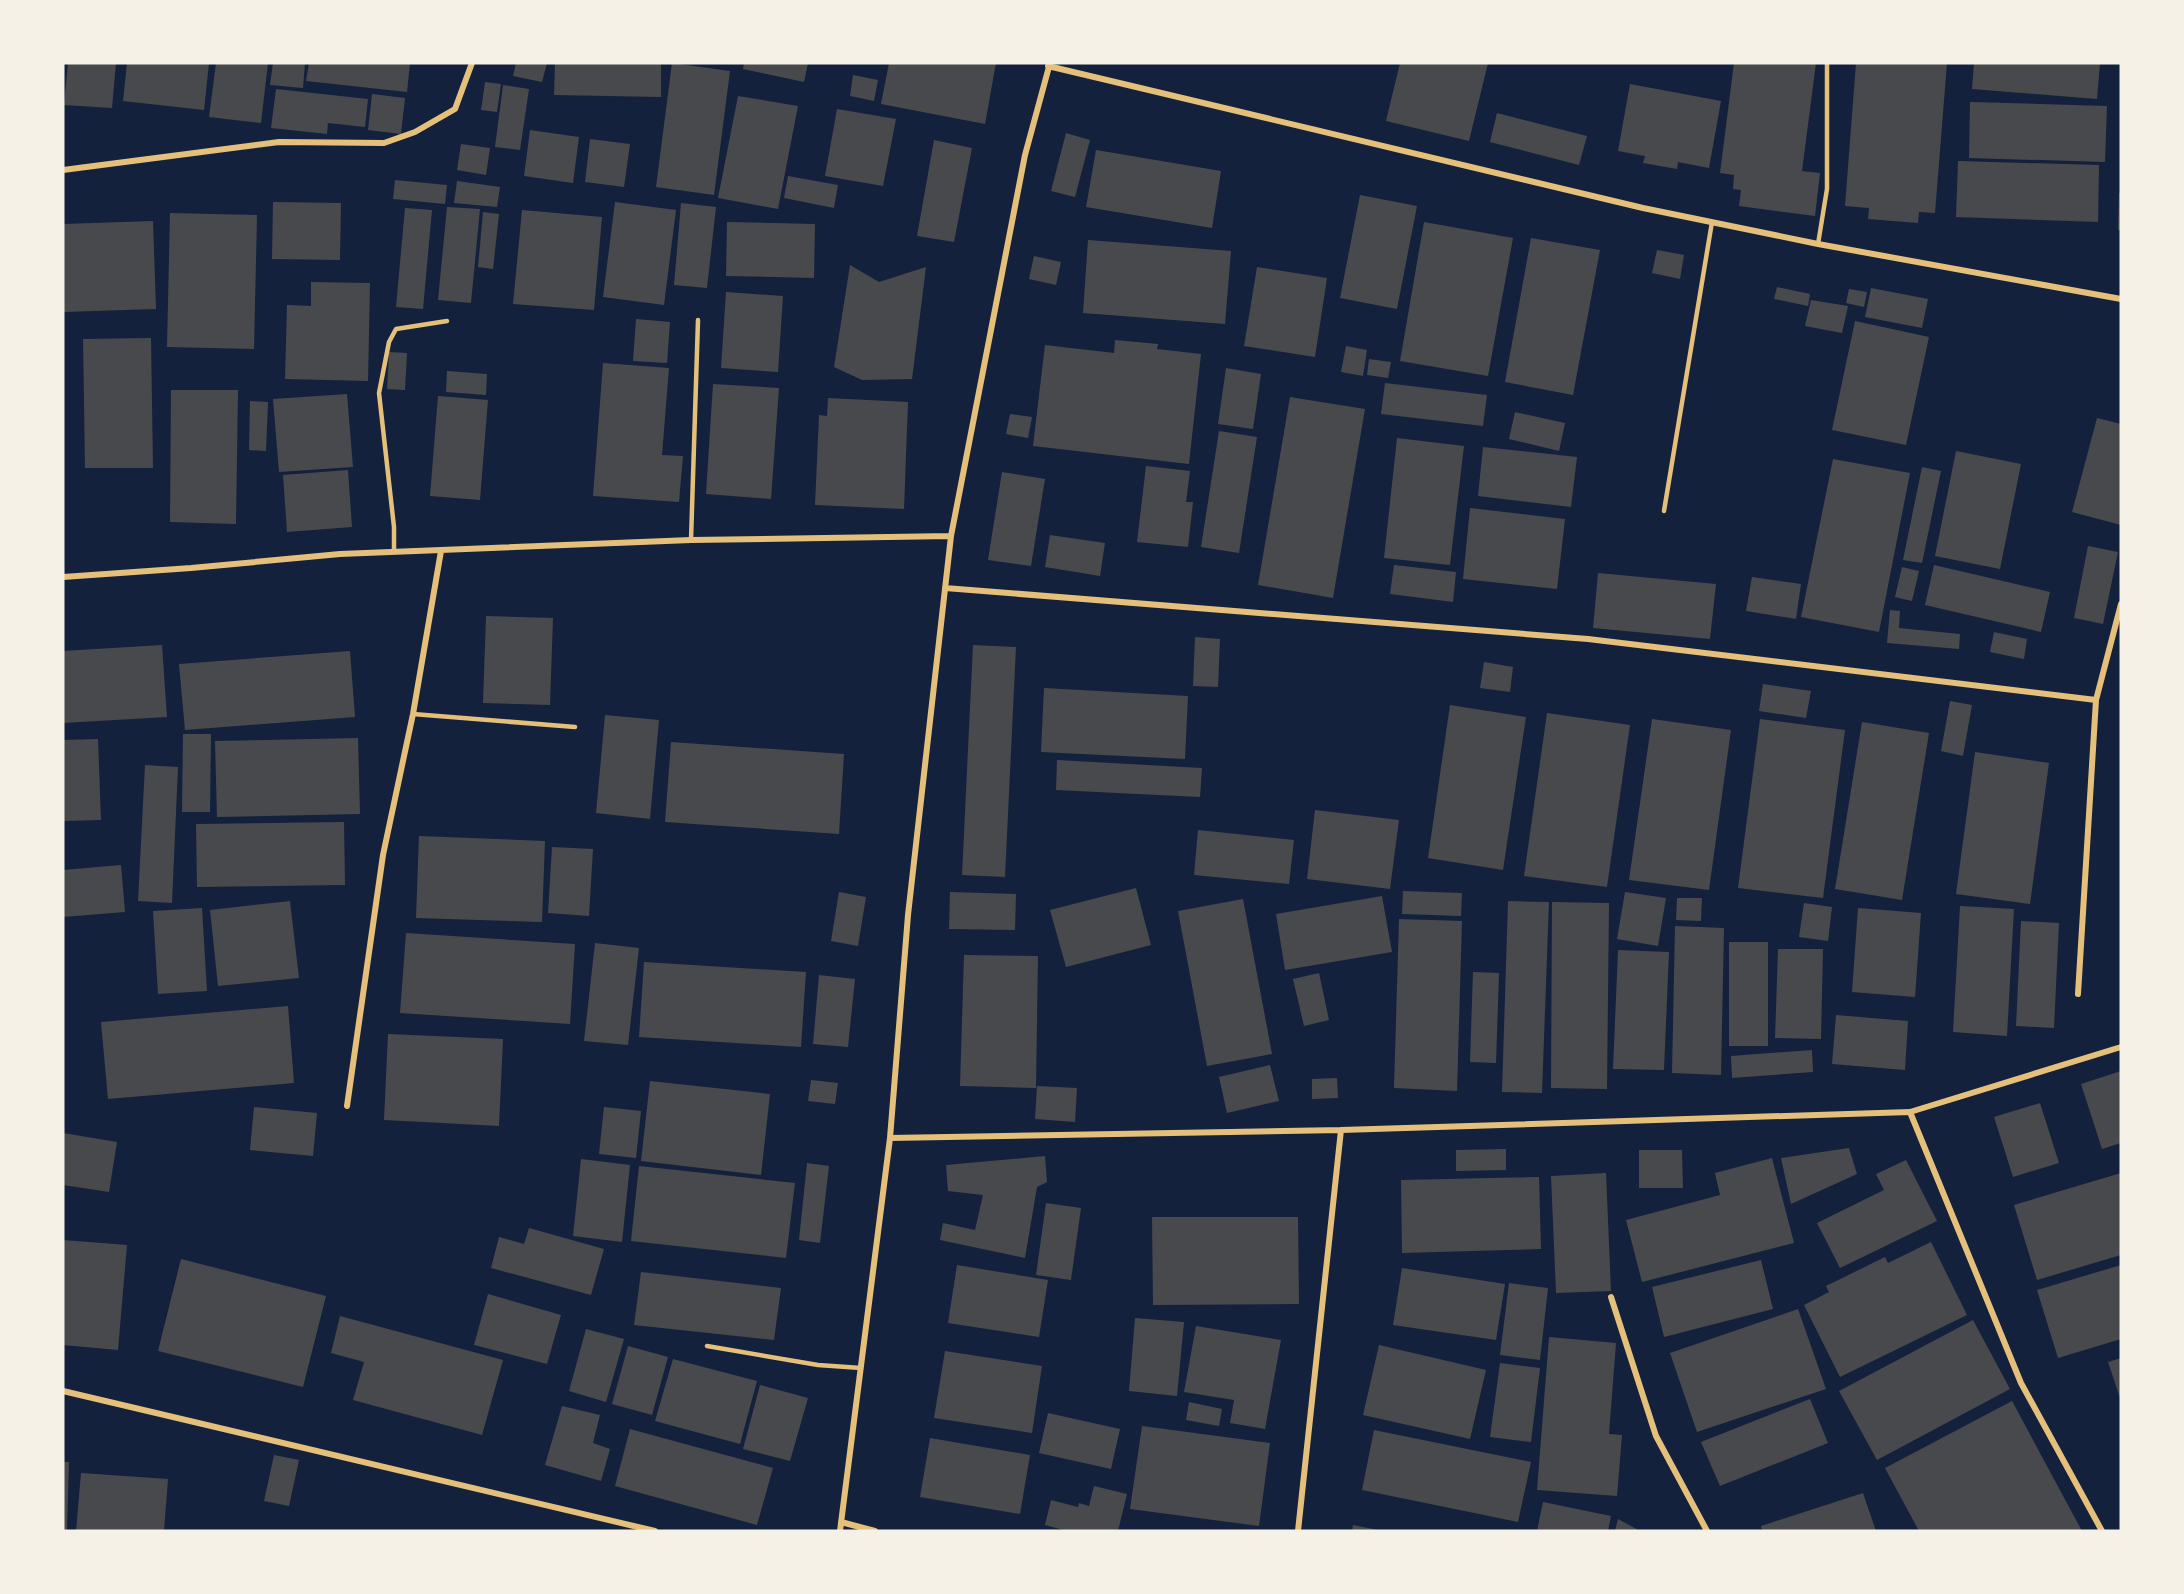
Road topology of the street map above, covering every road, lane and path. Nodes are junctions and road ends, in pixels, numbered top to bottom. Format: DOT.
graph roads {
  1 [pos="472,63"];
  2 [pos="1827,63"];
  3 [pos="1049,65"];
  4 [pos="63,170"];
  5 [pos="1713,222"];
  6 [pos="1818,244"];
  7 [pos="2121,299"];
  8 [pos="698,320"];
  9 [pos="447,321"];
  10 [pos="1664,511"];
  11 [pos="951,536"];
  12 [pos="691,540"];
  13 [pos="441,551"];
  14 [pos="394,552"];
  15 [pos="63,577"];
  16 [pos="945,588"];
  17 [pos="2121,604"];
  18 [pos="2096,700"];
  19 [pos="413,714"];
  20 [pos="574,727"];
  21 [pos="2078,994"];
  22 [pos="2121,1047"];
  23 [pos="347,1106"];
  24 [pos="1910,1112"];
  25 [pos="1341,1130"];
  26 [pos="890,1138"];
  27 [pos="1611,1297"];
  28 [pos="707,1346"];
  29 [pos="861,1368"];
  30 [pos="63,1392"];
  31 [pos="842,1522"];
  32 [pos="655,1531"];
  33 [pos="840,1531"];
  34 [pos="875,1531"];
  35 [pos="1298,1531"];
  36 [pos="1707,1531"];
  37 [pos="2102,1531"];
  1 -- 4 [label="street"];
  2 -- 6 [label="lane"];
  3 -- 5 [label="street"];
  3 -- 11 [label="street"];
  5 -- 6 [label="street"];
  5 -- 10 [label="lane"];
  6 -- 7 [label="street"];
  8 -- 12 [label="lane"];
  9 -- 14 [label="lane"];
  11 -- 12 [label="street"];
  11 -- 16 [label="street"];
  12 -- 13 [label="street"];
  13 -- 14 [label="street"];
  13 -- 19 [label="street"];
  14 -- 15 [label="street"];
  16 -- 18 [label="street"];
  16 -- 26 [label="street"];
  17 -- 18 [label="street"];
  18 -- 21 [label="street"];
  19 -- 20 [label="lane"];
  19 -- 23 [label="street"];
  22 -- 24 [label="street"];
  24 -- 25 [label="street"];
  24 -- 37 [label="street"];
  25 -- 26 [label="street"];
  25 -- 35 [label="street"];
  26 -- 29 [label="street"];
  27 -- 36 [label="street"];
  28 -- 29 [label="lane"];
  29 -- 31 [label="street"];
  30 -- 32 [label="street"];
  31 -- 33 [label="street"];
  31 -- 34 [label="street"];
}
